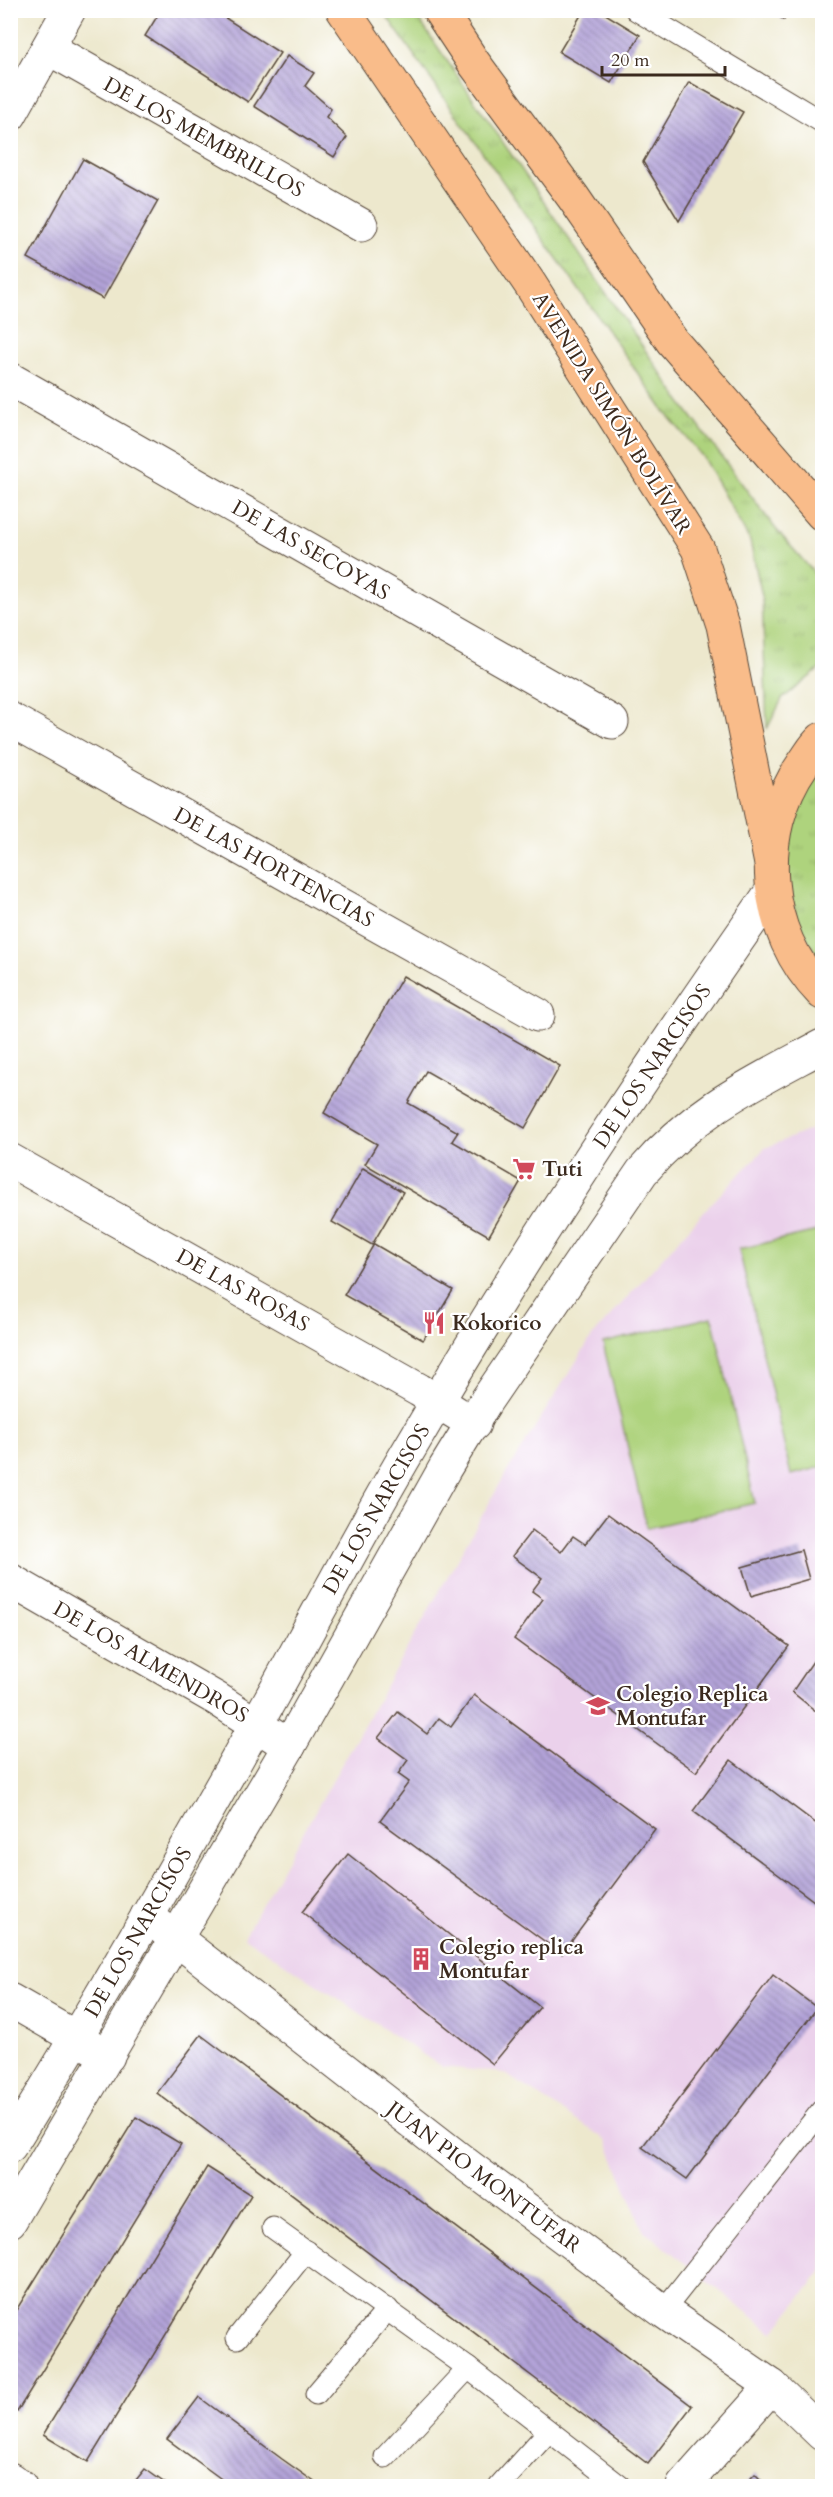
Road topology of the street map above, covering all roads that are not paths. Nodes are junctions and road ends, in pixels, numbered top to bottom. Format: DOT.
graph roads {
  1 [pos="69,10"];
  2 [pos="343,10"];
  3 [pos="439,10"];
  4 [pos="636,10"];
  5 [pos="48,48"];
  6 [pos="10,115"];
  7 [pos="822,122"];
  8 [pos="361,225"];
  9 [pos="10,379"];
  10 [pos="822,514"];
  11 [pos="10,719"];
  12 [pos="612,722"];
  13 [pos="822,739"];
  14 [pos="771,877"];
  15 [pos="822,993"];
  16 [pos="538,1015"];
  17 [pos="822,1046"];
  18 [pos="10,1160"];
  19 [pos="438,1401"];
  20 [pos="474,1424"];
  21 [pos="10,1580"];
  22 [pos="257,1724"];
  23 [pos="289,1746"];
  24 [pos="147,1916"];
  25 [pos="174,1939"];
  26 [pos="10,2000"];
  27 [pos="77,2040"];
  28 [pos="108,2056"];
  29 [pos="822,2110"];
  30 [pos="10,2146"];
  31 [pos="10,2221"];
  32 [pos="273,2228"];
  33 [pos="306,2251"];
  34 [pos="388,2309"];
  35 [pos="663,2311"];
  36 [pos="237,2338"];
  37 [pos="468,2368"];
  38 [pos="772,2386"];
  39 [pos="316,2394"];
  40 [pos="548,2432"];
  41 [pos="822,2434"];
  42 [pos="385,2457"];
  43 [pos="10,2479"];
  44 [pos="20,2487"];
  45 [pos="499,2487"];
  46 [pos="620,2487"];
  47 [pos="683,2487"];
  1 -- 5 [label="street"];
  2 -- 14 [label="highway, AVENIDA SIMÓN BOLÍVAR"];
  3 -- 10 [label="highway"];
  4 -- 7 [label="lane"];
  5 -- 6 [label="street"];
  5 -- 8 [label="street, DE LOS MEMBRILLOS"];
  9 -- 12 [label="street, DE LAS SECOYAS"];
  11 -- 16 [label="street, DE LAS HORTENCIAS"];
  13 -- 14 [label="highway, AVENIDA SIMÓN BOLÍVAR"];
  14 -- 15 [label="highway, AVENIDA SIMÓN BOLÍVAR"];
  14 -- 19 [label="street, DE LOS NARCISOS"];
  17 -- 20 [label="street, DE LOS NARCISOS"];
  18 -- 19 [label="street, DE LAS ROSAS"];
  19 -- 20 [label="street, DE LAS ROSAS"];
  19 -- 22 [label="street, DE LOS NARCISOS"];
  20 -- 23 [label="street, DE LOS NARCISOS"];
  21 -- 22 [label="street, DE LOS ALMENDROS"];
  22 -- 23 [label="street, DE LOS ALMENDROS"];
  22 -- 24 [label="street, DE LOS NARCISOS"];
  23 -- 25 [label="street, DE LOS NARCISOS"];
  24 -- 25 [label="street, JUAN PIO MONTUFAR"];
  24 -- 27 [label="street, DE LOS NARCISOS"];
  25 -- 28 [label="street, DE LOS NARCISOS"];
  25 -- 35 [label="street, JUAN PIO MONTUFAR"];
  26 -- 27 [label="street"];
  27 -- 28 [label="street"];
  27 -- 30 [label="street, DE LOS NARCISOS"];
  28 -- 31 [label="street, DE LOS NARCISOS"];
  29 -- 35 [label="lane"];
  32 -- 33 [label="lane"];
  33 -- 34 [label="lane"];
  33 -- 36 [label="lane"];
  34 -- 37 [label="lane"];
  34 -- 39 [label="lane"];
  35 -- 38 [label="street, JUAN PIO MONTUFAR"];
  37 -- 40 [label="lane"];
  37 -- 42 [label="lane"];
  38 -- 41 [label="street, JUAN PIO MONTUFAR"];
  38 -- 47 [label="street"];
  40 -- 45 [label="lane"];
  40 -- 46 [label="lane"];
  43 -- 44 [label="street"];
}
